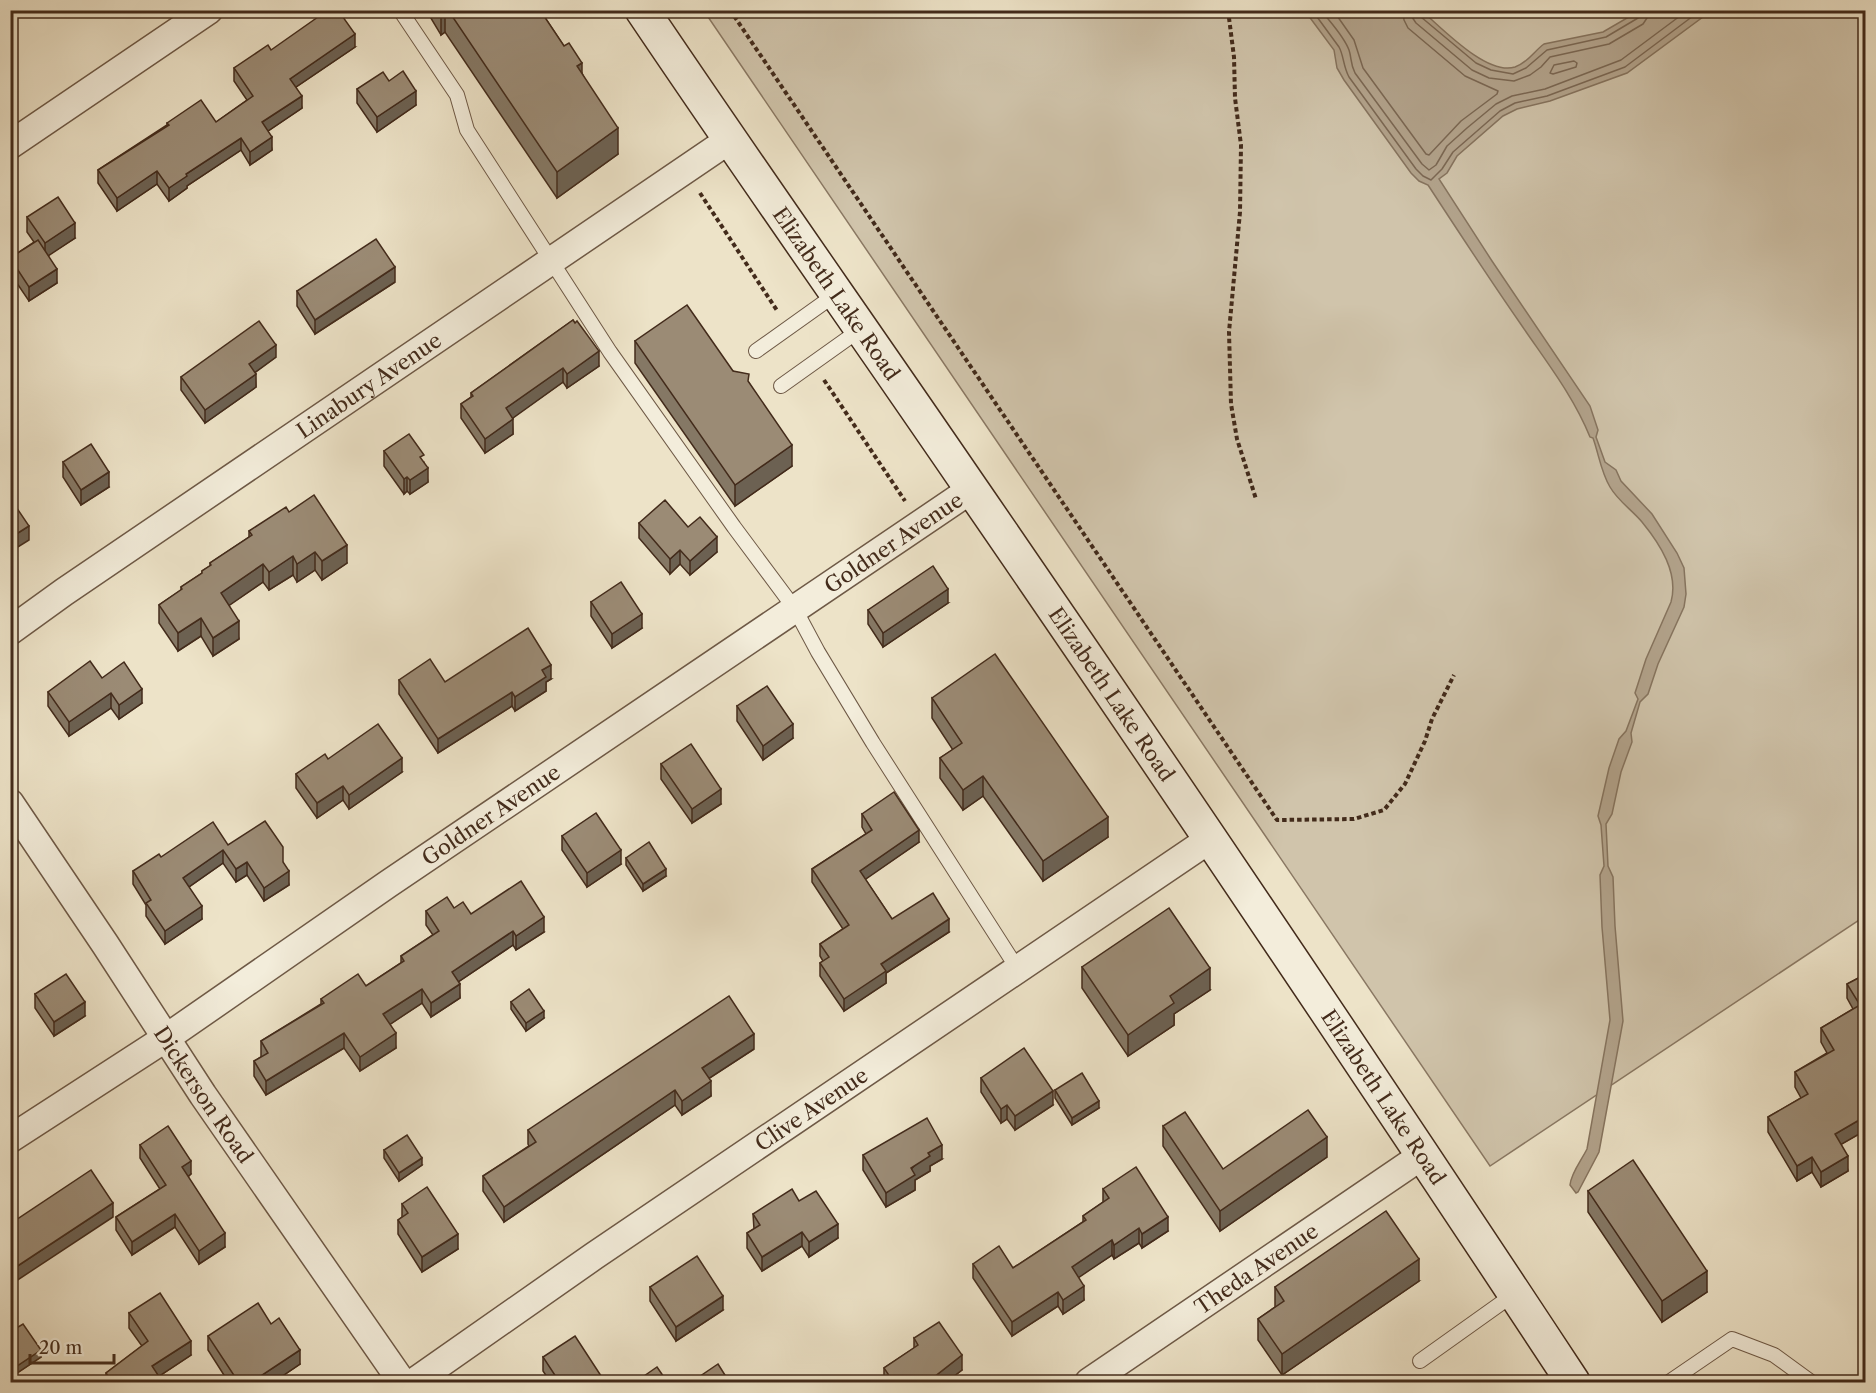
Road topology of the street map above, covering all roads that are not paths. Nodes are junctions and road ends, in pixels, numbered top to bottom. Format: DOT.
graph roads {
  1 [pos="209,10"];
  2 [pos="400,10"];
  3 [pos="642,10"];
  4 [pos="729,140"];
  5 [pos="10,145"];
  6 [pos="552,260"];
  7 [pos="836,294"];
  8 [pos="861,329"];
  9 [pos="756,351"];
  10 [pos="781,386"];
  11 [pos="972,489"];
  12 [pos="795,609"];
  13 [pos="10,631"];
  14 [pos="10,803"];
  15 [pos="1210,839"];
  16 [pos="1017,968"];
  17 [pos="165,1038"];
  18 [pos="10,1139"];
  19 [pos="1423,1155"];
  20 [pos="1514,1294"];
  21 [pos="1420,1361"];
  22 [pos="402,1383"];
  23 [pos="414,1383"];
  24 [pos="1089,1383"];
  25 [pos="1573,1383"];
  26 [pos="1669,1383"];
  27 [pos="1811,1383"];
  1 -- 5 [label="street"];
  2 -- 6 [label="lane"];
  3 -- 4 [label="main road, Elizabeth Lake Road"];
  4 -- 6 [label="street, Linabury Avenue"];
  4 -- 7 [label="main road, Elizabeth Lake Road"];
  6 -- 12 [label="lane"];
  6 -- 13 [label="street, Linabury Avenue"];
  7 -- 8 [label="main road, Elizabeth Lake Road"];
  7 -- 9 [label="lane"];
  8 -- 10 [label="lane"];
  8 -- 11 [label="main road, Elizabeth Lake Road"];
  11 -- 12 [label="street, Goldner Avenue"];
  11 -- 15 [label="main road, Elizabeth Lake Road"];
  12 -- 16 [label="lane"];
  12 -- 17 [label="street, Goldner Avenue"];
  14 -- 17 [label="street, Dickerson Road"];
  15 -- 16 [label="street, Clive Avenue"];
  15 -- 19 [label="main road, Elizabeth Lake Road"];
  16 -- 23 [label="street, Clive Avenue"];
  17 -- 18 [label="street, Goldner Avenue"];
  17 -- 22 [label="street, Dickerson Road"];
  19 -- 20 [label="main road, Elizabeth Lake Road"];
  19 -- 24 [label="street, Theda Avenue"];
  20 -- 21 [label="lane"];
  20 -- 25 [label="main road, Elizabeth Lake Road"];
  26 -- 27 [label="lane"];
}
